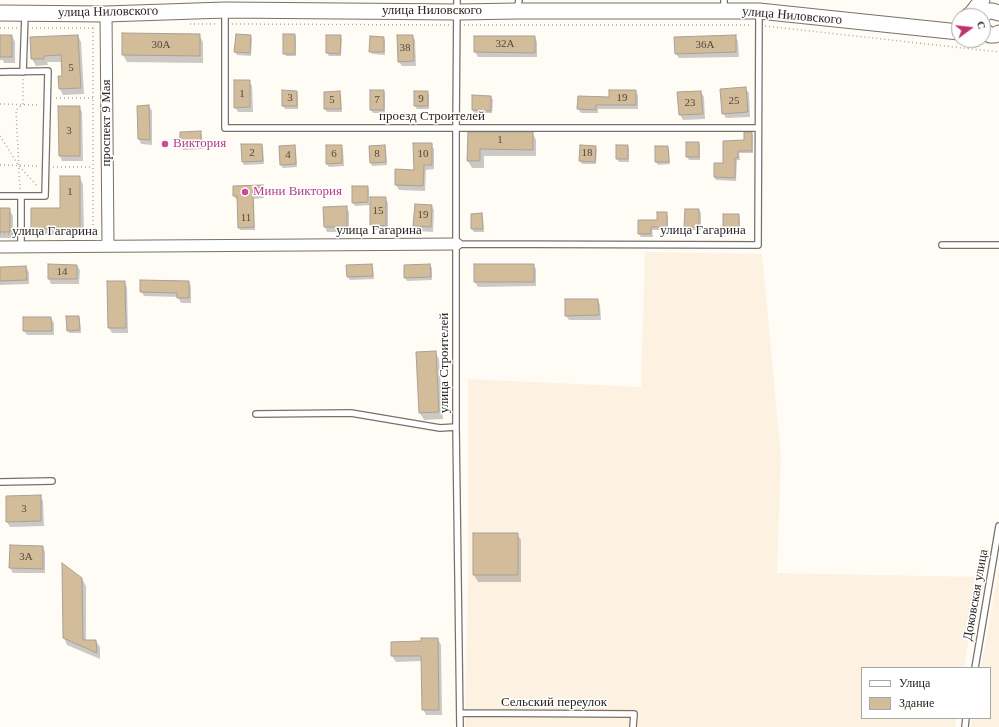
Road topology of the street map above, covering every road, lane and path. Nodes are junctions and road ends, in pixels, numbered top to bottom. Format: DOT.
graph roads {
  1 [pos="982,0"];
  2 [pos="998,0"];
  3 [pos="999,4"];
  4 [pos="518,5"];
  5 [pos="724,6"];
  6 [pos="976,8"];
  7 [pos="0,12"];
  8 [pos="458,12"];
  9 [pos="25,13"];
  10 [pos="103,13"];
  11 [pos="225,17"];
  12 [pos="759,18"];
  13 [pos="186,24"];
  14 [pos="0,28"];
  15 [pos="24,28"];
  16 [pos="93,29"];
  17 [pos="951,29"];
  18 [pos="999,52"];
  19 [pos="0,72"];
  20 [pos="23,72"];
  21 [pos="758,128"];
  22 [pos="456,129"];
  23 [pos="0,136"];
  24 [pos="19,166"];
  25 [pos="0,196"];
  26 [pos="21,196"];
  27 [pos="46,196"];
  28 [pos="0,234"];
  29 [pos="21,234"];
  30 [pos="93,234"];
  31 [pos="457,244"];
  32 [pos="942,245"];
  33 [pos="999,245"];
  34 [pos="93,246"];
  35 [pos="108,246"];
  36 [pos="0,247"];
  37 [pos="21,247"];
  38 [pos="256,414"];
  39 [pos="456,427"];
  40 [pos="52,481"];
  41 [pos="0,482"];
  42 [pos="999,526"];
  43 [pos="975,667"];
  44 [pos="460,714"];
  45 [pos="460,727"];
  46 [pos="634,727"];
  1 -- 6 [label="street"];
  2 -- 3 [label="street"];
  4 -- 5 [label="street, улица Ниловского"];
  4 -- 8 [label="street, улица Ниловского"];
  5 -- 12 [label="street, улица Ниловского"];
  7 -- 9 [label="street, улица Ниловского"];
  8 -- 11 [label="street, улица Ниловского"];
  8 -- 11 [label="path"];
  8 -- 12 [label="path"];
  8 -- 22 [label="lane, улица Строителей"];
  9 -- 10 [label="street, улица Ниловского"];
  9 -- 15 [label="lane"];
  10 -- 11 [label="street, улица Ниловского"];
  10 -- 16 [label="path"];
  10 -- 16 [label="path"];
  10 -- 35 [label="street, проспект 9 Мая"];
  11 -- 13 [label="path"];
  11 -- 22 [label="lane, проезд Строителей"];
  12 -- 17 [label="street, улица Ниловского"];
  12 -- 18 [label="path"];
  12 -- 21 [label="lane"];
  14 -- 15 [label="path"];
  15 -- 16 [label="path"];
  15 -- 20 [label="lane"];
  16 -- 30 [label="path"];
  19 -- 20 [label="lane"];
  20 -- 24 [label="path"];
  20 -- 27 [label="lane"];
  21 -- 22 [label="lane, проезд Строителей"];
  21 -- 31 [label="lane, улица Гагарина"];
  22 -- 31 [label="lane, улица Строителей"];
  23 -- 24 [label="path"];
  24 -- 26 [label="path"];
  24 -- 27 [label="path"];
  25 -- 26 [label="lane"];
  26 -- 27 [label="lane"];
  26 -- 29 [label="lane"];
  28 -- 29 [label="path"];
  29 -- 30 [label="path"];
  29 -- 37 [label="lane"];
  30 -- 34 [label="path"];
  31 -- 35 [label="street, улица Гагарина"];
  31 -- 39 [label="lane, улица Строителей"];
  32 -- 33 [label="lane"];
  34 -- 35 [label="street, улица Гагарина"];
  34 -- 37 [label="street, улица Гагарина"];
  36 -- 37 [label="street, улица Гагарина"];
  38 -- 39 [label="lane"];
  39 -- 44 [label="lane, улица Строителей"];
  40 -- 41 [label="lane"];
  42 -- 43 [label="lane, Доковская улица"];
  44 -- 45 [label="lane, улица Строителей"];
  44 -- 46 [label="lane, Сельский переулок"];
}
